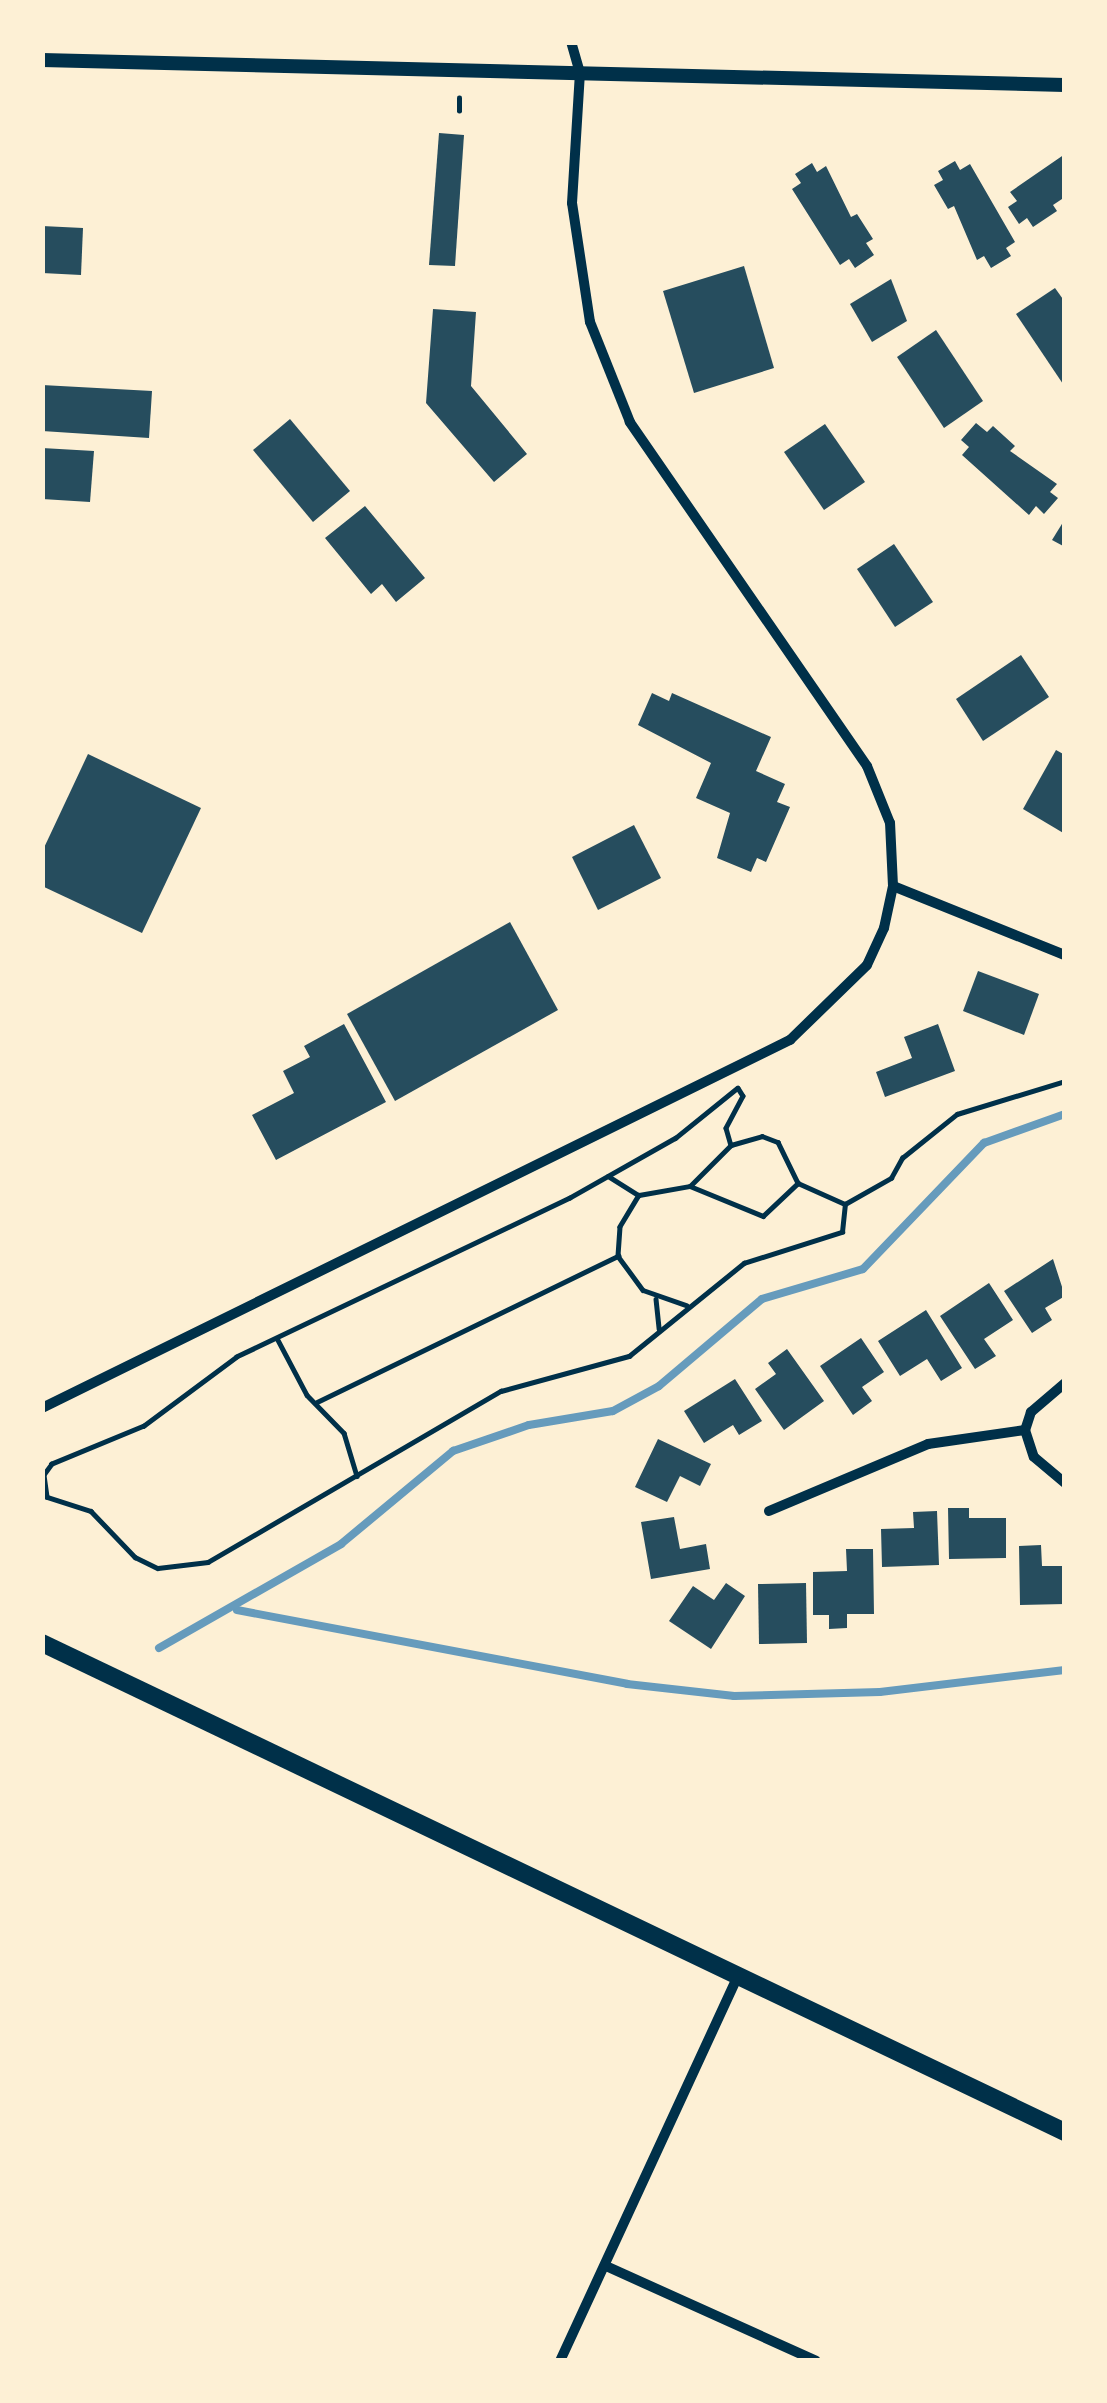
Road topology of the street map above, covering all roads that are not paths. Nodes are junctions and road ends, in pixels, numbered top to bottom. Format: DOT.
graph roads {
  1 [pos="571,42"];
  2 [pos="42,60"];
  3 [pos="580,73"];
  4 [pos="1065,85"];
  5 [pos="893,886"];
  6 [pos="1065,955"];
  7 [pos="1065,1383"];
  8 [pos="42,1408"];
  9 [pos="1025,1430"];
  10 [pos="1065,1483"];
  11 [pos="769,1511"];
  12 [pos="42,1643"];
  13 [pos="737,1978"];
  14 [pos="1065,2132"];
  15 [pos="606,2266"];
  16 [pos="560,2361"];
  17 [pos="816,2361"];
  1 -- 3 [label="street"];
  2 -- 3 [label="street"];
  3 -- 4 [label="street"];
  3 -- 5 [label="street"];
  5 -- 6 [label="street"];
  5 -- 8 [label="street"];
  7 -- 9 [label="street"];
  9 -- 10 [label="street"];
  9 -- 11 [label="street"];
  12 -- 13 [label="highway"];
  13 -- 14 [label="highway"];
  13 -- 15 [label="street"];
  15 -- 16 [label="street"];
  15 -- 17 [label="street"];
}
